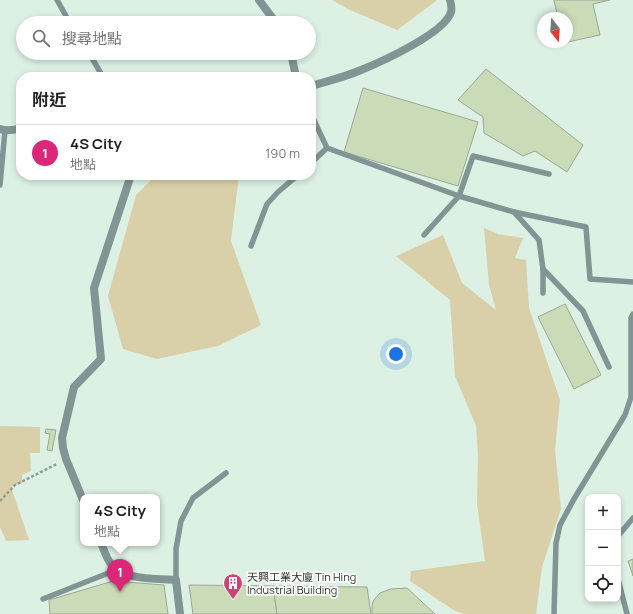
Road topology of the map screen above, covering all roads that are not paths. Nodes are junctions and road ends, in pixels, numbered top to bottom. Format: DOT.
graph roads {
  1 [pos="57,0"];
  2 [pos="259,0"];
  3 [pos="450,0"];
  4 [pos="66,16"];
  5 [pos="271,16"];
  6 [pos="93,60"];
  7 [pos="292,60"];
  8 [pos="100,72"];
  9 [pos="295,72"];
  10 [pos="316,84"];
  11 [pos="316,125"];
  12 [pos="16,129"];
  13 [pos="2,130"];
  14 [pos="327,148"];
  15 [pos="316,158"];
  16 [pos="548,174"];
  17 [pos="129,180"];
  18 [pos="292,180"];
  19 [pos="0,185"];
  20 [pos="459,196"];
  21 [pos="514,212"];
  22 [pos="424,235"];
  23 [pos="251,246"];
  24 [pos="543,269"];
  25 [pos="633,282"];
  26 [pos="543,293"];
  27 [pos="633,314"];
  28 [pos="609,367"];
  29 [pos="226,473"];
  30 [pos="81,494"];
  31 [pos="633,518"];
  32 [pos="621,532"];
  33 [pos="102,546"];
  34 [pos="116,570"];
  35 [pos="176,580"];
  36 [pos="621,591"];
  37 [pos="43,598"];
  38 [pos="180,614"];
  39 [pos="554,614"];
  40 [pos="627,614"];
  1 -- 4 [label="lane"];
  2 -- 5 [label="street"];
  3 -- 10 [label="street"];
  6 -- 8 [label="lane"];
  7 -- 9 [label="street"];
  11 -- 14 [label="lane"];
  12 -- 13 [label="street"];
  13 -- 19 [label="lane"];
  14 -- 15 [label="lane"];
  14 -- 20 [label="lane"];
  16 -- 20 [label="lane"];
  17 -- 30 [label="street"];
  18 -- 23 [label="lane"];
  20 -- 21 [label="lane"];
  20 -- 22 [label="lane"];
  21 -- 24 [label="lane"];
  21 -- 25 [label="lane"];
  24 -- 26 [label="lane"];
  24 -- 28 [label="lane"];
  27 -- 39 [label="lane"];
  29 -- 35 [label="lane"];
  31 -- 32 [label="lane"];
  33 -- 34 [label="street"];
  34 -- 35 [label="street"];
  34 -- 37 [label="lane"];
  35 -- 38 [label="street"];
  36 -- 40 [label="lane"];
}
